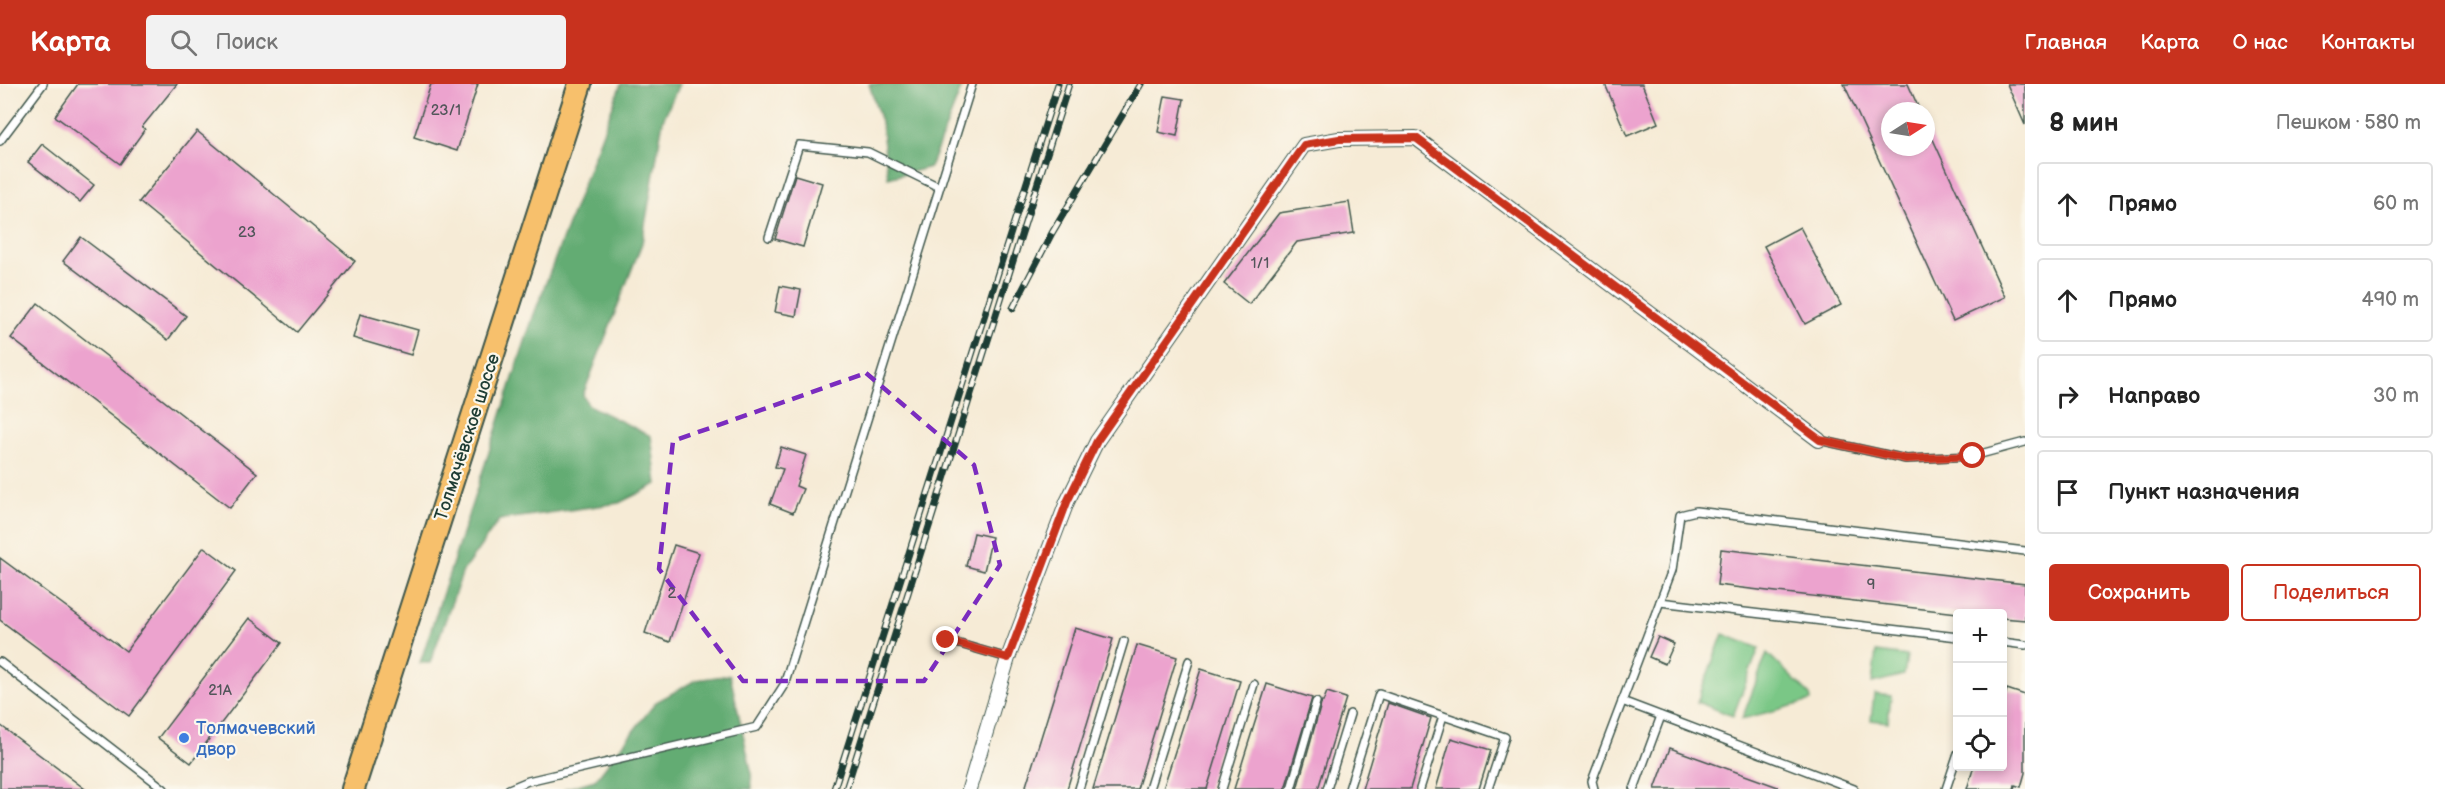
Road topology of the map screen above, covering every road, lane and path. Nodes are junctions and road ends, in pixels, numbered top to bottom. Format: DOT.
graph roads {
  1 [pos="43,84"];
  2 [pos="580,84"];
  3 [pos="972,84"];
  4 [pos="0,141"];
  5 [pos="939,187"];
  6 [pos="769,237"];
  7 [pos="1820,440"];
  8 [pos="2025,442"];
  9 [pos="2025,551"];
  10 [pos="1660,602"];
  11 [pos="1953,636"];
  12 [pos="946,640"];
  13 [pos="1124,641"];
  14 [pos="2007,643"];
  15 [pos="2025,645"];
  16 [pos="1008,658"];
  17 [pos="1189,661"];
  18 [pos="0,662"];
  19 [pos="1254,684"];
  20 [pos="1622,701"];
  21 [pos="1316,702"];
  22 [pos="1350,714"];
  23 [pos="1443,716"];
  24 [pos="1661,716"];
  25 [pos="1953,768"];
  26 [pos="164,789"];
  27 [pos="353,789"];
  28 [pos="509,789"];
  29 [pos="969,789"];
  30 [pos="1079,789"];
  31 [pos="1149,789"];
  32 [pos="1222,789"];
  33 [pos="1291,789"];
  34 [pos="1327,789"];
  35 [pos="1350,789"];
  36 [pos="1420,789"];
  37 [pos="1488,789"];
  38 [pos="1594,789"];
  39 [pos="1634,789"];
  40 [pos="1854,789"];
  41 [pos="1946,789"];
  1 -- 4 [label="lane"];
  2 -- 27 [label="main road, Толмачёвское шоссе"];
  3 -- 5 [label="lane"];
  5 -- 6 [label="lane"];
  5 -- 28 [label="lane"];
  7 -- 8 [label="lane"];
  7 -- 16 [label="street"];
  9 -- 10 [label="lane"];
  10 -- 11 [label="lane"];
  10 -- 20 [label="lane"];
  12 -- 16 [label="lane"];
  13 -- 30 [label="lane"];
  14 -- 15 [label="lane"];
  16 -- 29 [label="street"];
  17 -- 31 [label="lane"];
  18 -- 26 [label="lane"];
  19 -- 32 [label="lane"];
  20 -- 24 [label="lane"];
  20 -- 38 [label="lane"];
  21 -- 33 [label="lane"];
  22 -- 34 [label="lane"];
  23 -- 35 [label="lane"];
  23 -- 36 [label="lane"];
  23 -- 37 [label="lane"];
  24 -- 39 [label="lane"];
  24 -- 40 [label="lane"];
  25 -- 41 [label="lane"];
}
